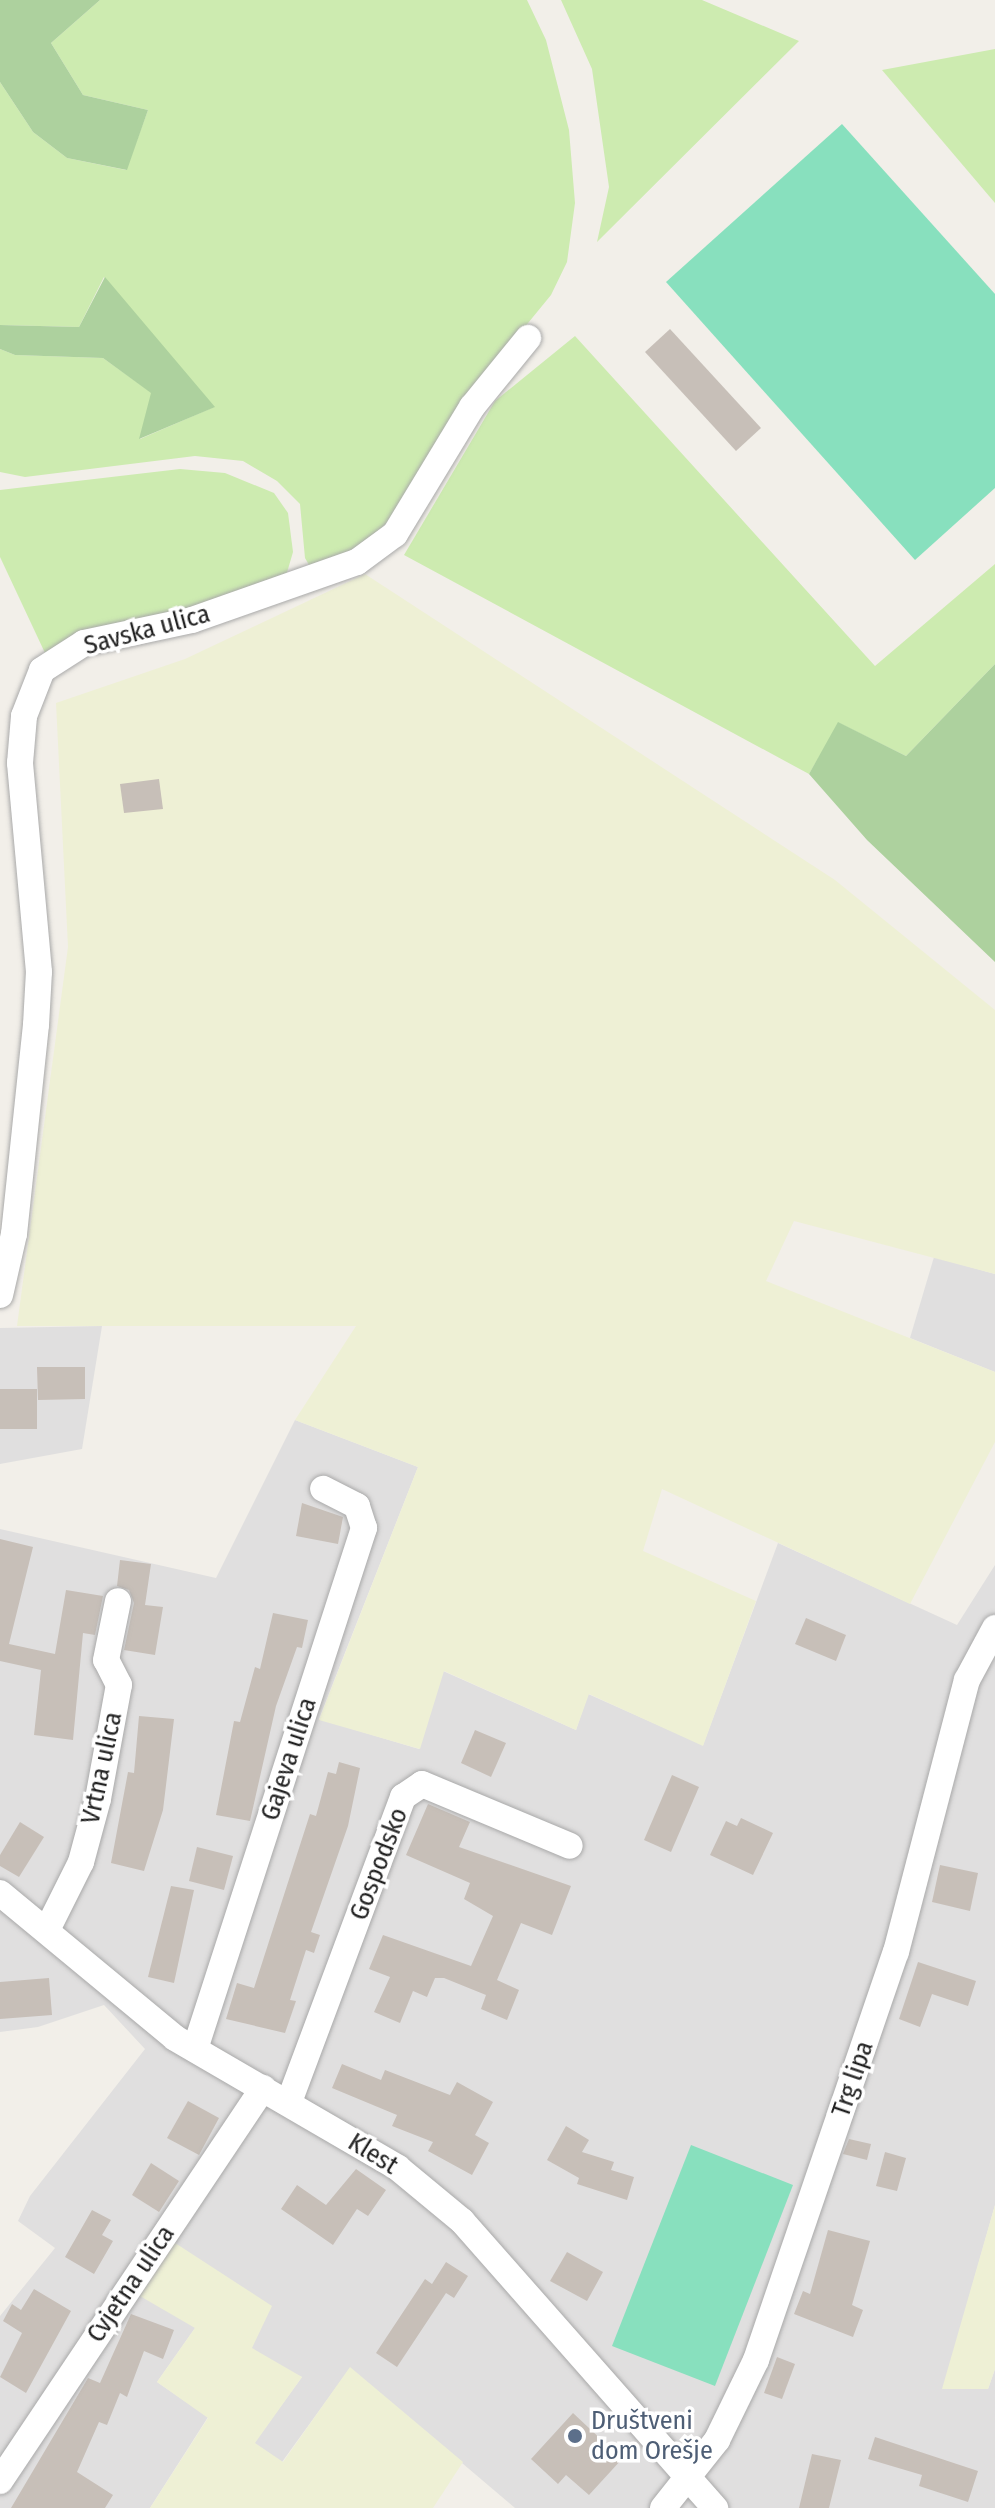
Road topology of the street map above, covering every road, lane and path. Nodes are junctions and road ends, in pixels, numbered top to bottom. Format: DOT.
graph roads {
  1 [pos="528,338"];
  2 [pos="0,1295"];
  3 [pos="323,1489"];
  4 [pos="118,1601"];
  5 [pos="995,1628"];
  6 [pos="570,1846"];
  7 [pos="0,1893"];
  8 [pos="47,1930"];
  9 [pos="195,2049"];
  10 [pos="263,2088"];
  11 [pos="289,2102"];
  12 [pos="0,2481"];
  13 [pos="687,2483"];
  14 [pos="663,2508"];
  15 [pos="715,2508"];
  1 -- 2 [label="street, Savska ulica"];
  3 -- 9 [label="street, Gajeva ulica"];
  4 -- 8 [label="street, Vrtna ulica"];
  5 -- 13 [label="street, Trg lipa"];
  6 -- 11 [label="street, Gospodsko"];
  7 -- 8 [label="street, Klest"];
  8 -- 9 [label="street, Klest"];
  9 -- 10 [label="street, Klest"];
  10 -- 11 [label="street, Klest"];
  10 -- 12 [label="street, Cvjetna ulica"];
  11 -- 13 [label="street, Klest"];
  13 -- 14 [label="street, Trg lipa"];
  13 -- 15 [label="street, Klest"];
}
